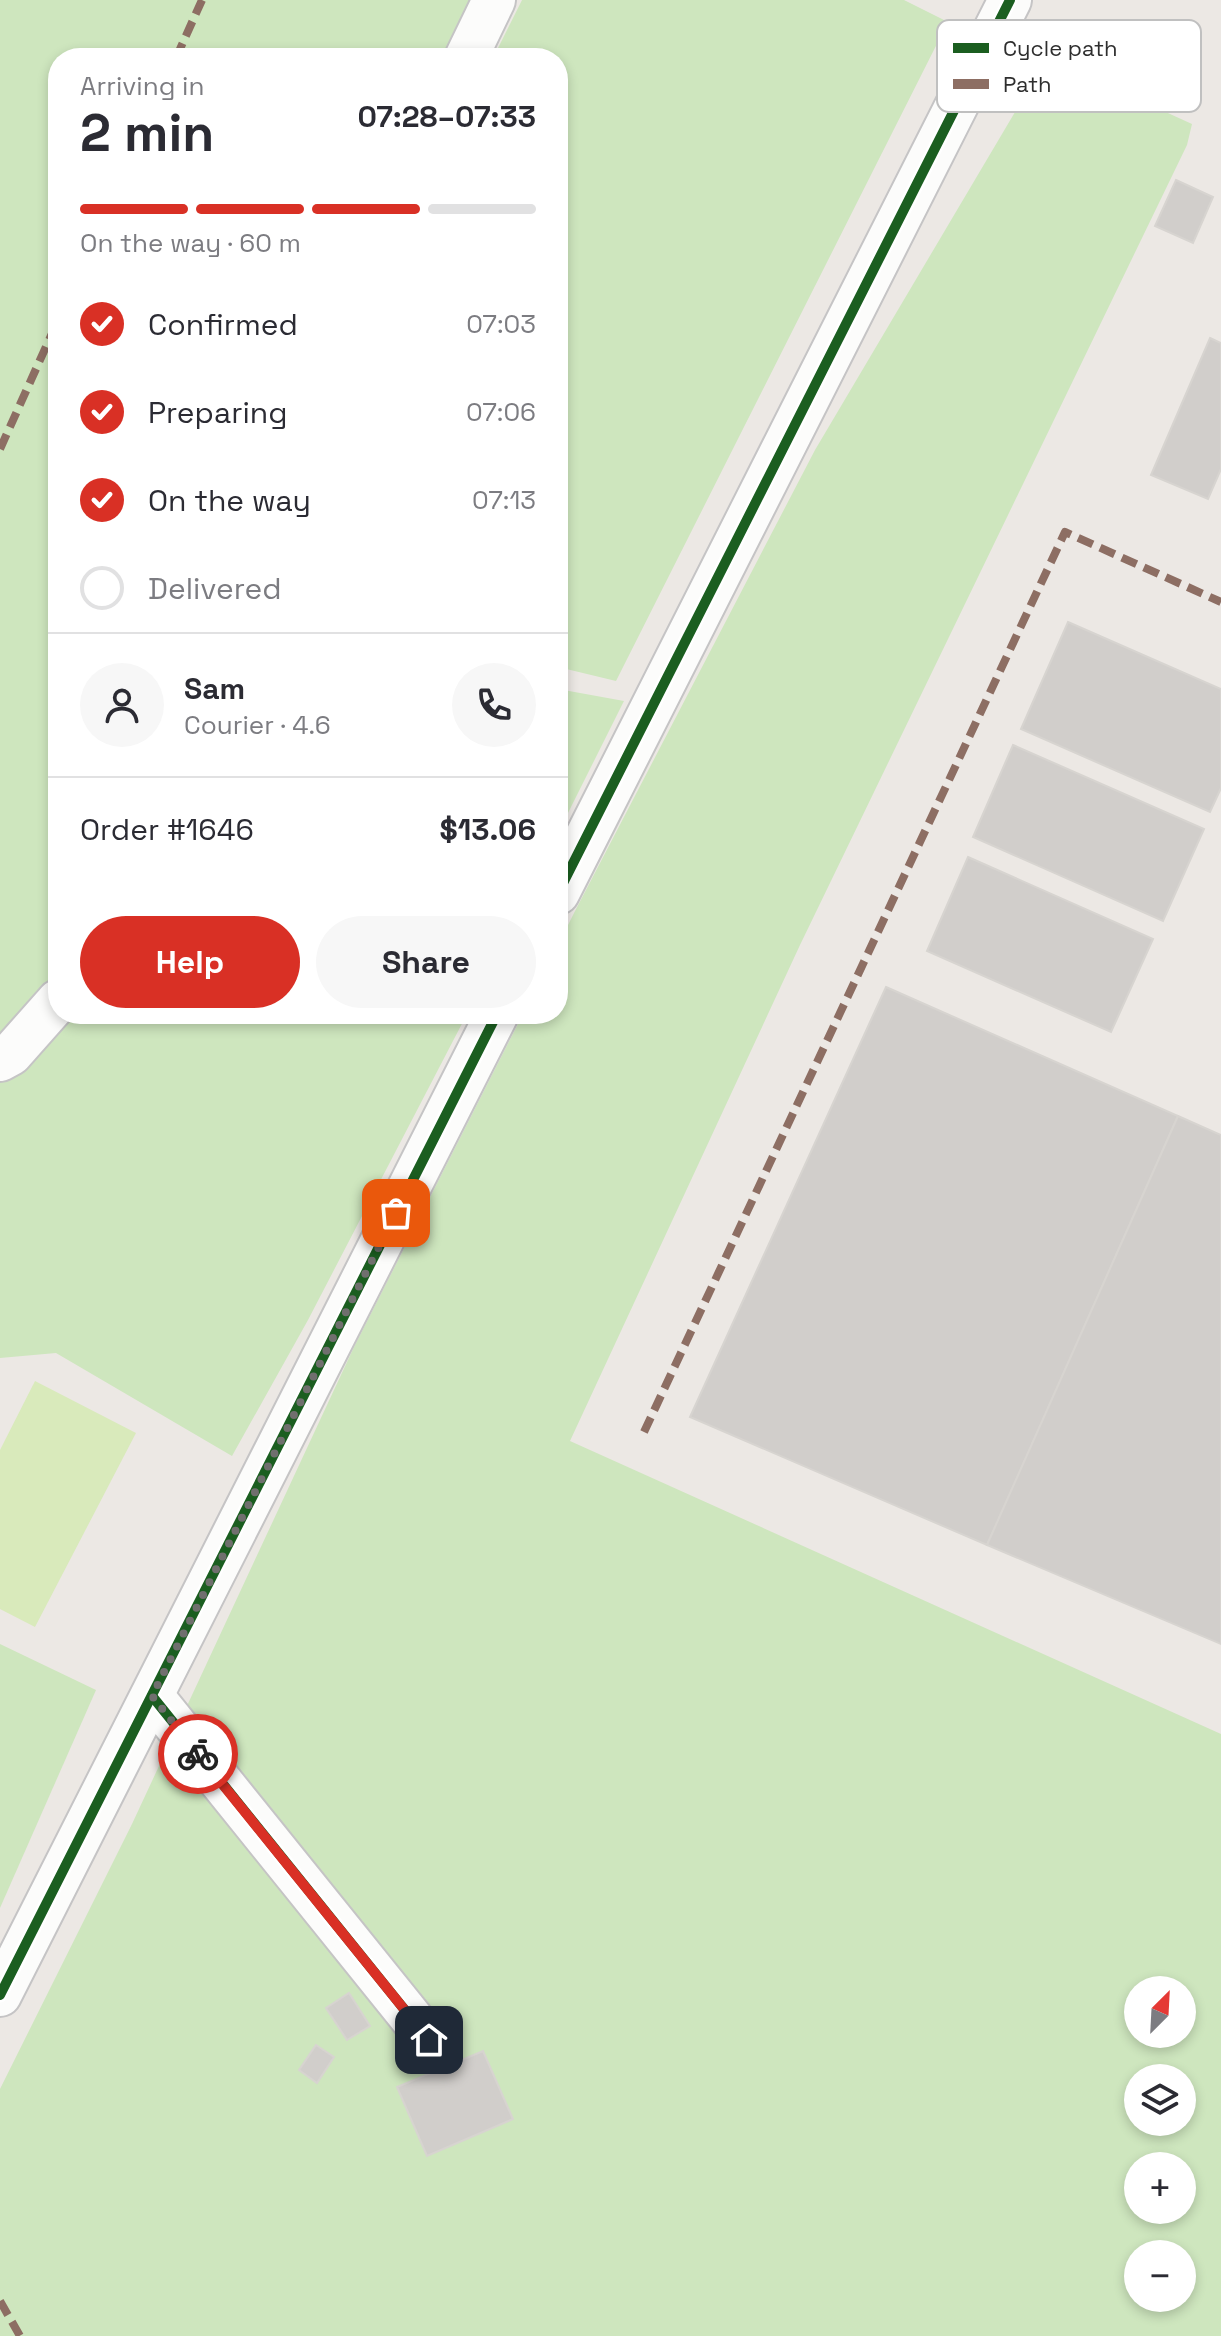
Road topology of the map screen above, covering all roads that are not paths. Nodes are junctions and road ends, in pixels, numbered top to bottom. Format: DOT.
graph roads {
  1 [pos="494,0"];
  2 [pos="1010,0"];
  3 [pos="1000,20"];
  4 [pos="471,48"];
  5 [pos="953,112"];
  6 [pos="568,873"];
  7 [pos="48,1012"];
  8 [pos="492,1024"];
  9 [pos="0,1060"];
  10 [pos="152,1696"];
  11 [pos="0,1995"];
  12 [pos="429,2040"];
  1 -- 4 [label="street"];
  2 -- 3 [label="street"];
  5 -- 6 [label="street"];
  7 -- 9 [label="street"];
  8 -- 10 [label="street"];
  10 -- 11 [label="street"];
  10 -- 12 [label="street"];
}
